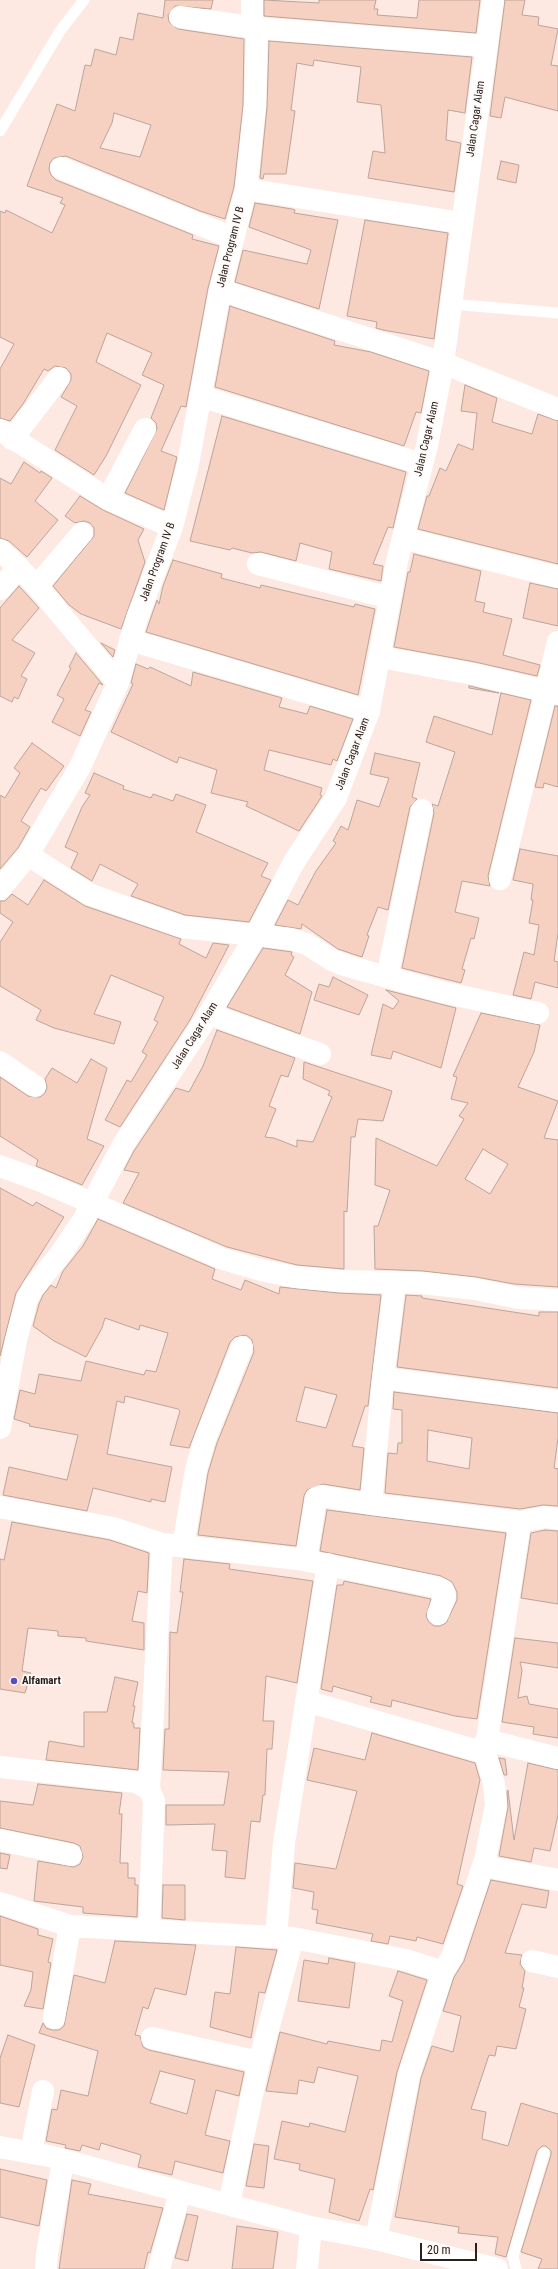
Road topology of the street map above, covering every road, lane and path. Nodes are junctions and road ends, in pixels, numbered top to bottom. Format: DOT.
graph roads {
  1 [pos="84,0"];
  2 [pos="252,0"];
  3 [pos="493,0"];
  4 [pos="180,18"];
  5 [pos="257,28"];
  6 [pos="487,46"];
  7 [pos="0,131"];
  8 [pos="60,168"];
  9 [pos="246,189"];
  10 [pos="462,223"];
  11 [pos="234,238"];
  12 [pos="220,290"];
  13 [pos="451,304"];
  14 [pos="558,313"];
  15 [pos="443,363"];
  16 [pos="59,378"];
  17 [pos="200,396"];
  18 [pos="558,409"];
  19 [pos="145,429"];
  20 [pos="6,434"];
  21 [pos="422,464"];
  22 [pos="108,499"];
  23 [pos="172,527"];
  24 [pos="82,533"];
  25 [pos="403,538"];
  26 [pos="0,550"];
  27 [pos="258,564"];
  28 [pos="19,567"];
  29 [pos="558,577"];
  30 [pos="37,586"];
  31 [pos="0,589"];
  32 [pos="390,598"];
  33 [pos="130,640"];
  34 [pos="558,642"];
  35 [pos="380,657"];
  36 [pos="118,683"];
  37 [pos="552,692"];
  38 [pos="369,711"];
  39 [pos="422,810"];
  40 [pos="28,855"];
  41 [pos="500,879"];
  42 [pos="0,889"];
  43 [pos="256,935"];
  44 [pos="387,977"];
  45 [pos="538,1013"];
  46 [pos="209,1014"];
  47 [pos="320,1054"];
  48 [pos="0,1062"];
  49 [pos="35,1086"];
  50 [pos="0,1166"];
  51 [pos="92,1204"];
  52 [pos="395,1282"];
  53 [pos="558,1300"];
  54 [pos="242,1347"];
  55 [pos="383,1378"];
  56 [pos="2,1394"];
  57 [pos="558,1401"];
  58 [pos="0,1428"];
  59 [pos="371,1504"];
  60 [pos="0,1507"];
  61 [pos="558,1519"];
  62 [pos="520,1522"];
  63 [pos="162,1544"];
  64 [pos="183,1546"];
  65 [pos="306,1560"];
  66 [pos="328,1564"];
  67 [pos="438,1614"];
  68 [pos="306,1701"];
  69 [pos="486,1747"];
  70 [pos="558,1758"];
  71 [pos="0,1767"];
  72 [pos="149,1789"];
  73 [pos="0,1840"];
  74 [pos="71,1855"];
  75 [pos="483,1866"];
  76 [pos="558,1880"];
  77 [pos="0,1903"];
  78 [pos="70,1926"];
  79 [pos="149,1931"];
  80 [pos="284,1938"];
  81 [pos="532,1961"];
  82 [pos="558,1968"];
  83 [pos="443,1972"];
  84 [pos="54,2018"];
  85 [pos="152,2038"];
  86 [pos="259,2062"];
  87 [pos="43,2091"];
  88 [pos="0,2147"];
  89 [pos="31,2152"];
  90 [pos="544,2153"];
  91 [pos="63,2161"];
  92 [pos="180,2192"];
  93 [pos="229,2204"];
  94 [pos="311,2227"];
  95 [pos="376,2239"];
  96 [pos="46,2269"];
  97 [pos="159,2269"];
  98 [pos="308,2269"];
  99 [pos="497,2269"];
  100 [pos="516,2269"];
  1 -- 7 [label="lane"];
  2 -- 5 [label="street, Jalan Program IV B"];
  3 -- 6 [label="street, Jalan Cagar Alam"];
  4 -- 5 [label="street"];
  5 -- 6 [label="street"];
  5 -- 9 [label="street, Jalan Program IV B"];
  6 -- 10 [label="street, Jalan Cagar Alam"];
  8 -- 11 [label="street"];
  9 -- 10 [label="street"];
  9 -- 11 [label="street, Jalan Program IV B"];
  10 -- 13 [label="street, Jalan Cagar Alam"];
  11 -- 12 [label="street, Jalan Program IV B"];
  12 -- 15 [label="street"];
  12 -- 17 [label="street, Jalan Program IV B"];
  13 -- 14 [label="lane"];
  13 -- 15 [label="street, Jalan Cagar Alam"];
  15 -- 18 [label="street"];
  15 -- 21 [label="street, Jalan Cagar Alam"];
  16 -- 20 [label="street"];
  17 -- 21 [label="street"];
  17 -- 23 [label="street, Jalan Program IV B"];
  19 -- 22 [label="street"];
  20 -- 22 [label="street"];
  21 -- 25 [label="street, Jalan Cagar Alam"];
  22 -- 23 [label="street"];
  23 -- 33 [label="street, Jalan Program IV B"];
  24 -- 30 [label="street"];
  25 -- 29 [label="street"];
  25 -- 32 [label="street, Jalan Cagar Alam"];
  26 -- 28 [label="street"];
  27 -- 32 [label="street"];
  28 -- 30 [label="street"];
  28 -- 31 [label="street"];
  30 -- 36 [label="street"];
  32 -- 35 [label="street, Jalan Cagar Alam"];
  33 -- 36 [label="street, Jalan Program IV B"];
  33 -- 38 [label="street"];
  34 -- 37 [label="street"];
  35 -- 37 [label="street"];
  35 -- 38 [label="street, Jalan Cagar Alam"];
  36 -- 40 [label="street, Jalan Program IV B"];
  37 -- 41 [label="street"];
  38 -- 43 [label="street, Jalan Cagar Alam"];
  39 -- 44 [label="street"];
  40 -- 42 [label="street, Jalan Program IV B"];
  40 -- 43 [label="street"];
  43 -- 44 [label="street"];
  43 -- 46 [label="street, Jalan Cagar Alam"];
  44 -- 45 [label="street"];
  46 -- 47 [label="street"];
  46 -- 51 [label="street, Jalan Cagar Alam"];
  48 -- 49 [label="street"];
  50 -- 51 [label="street"];
  51 -- 52 [label="street"];
  51 -- 56 [label="street, Jalan Cagar Alam"];
  52 -- 53 [label="street"];
  52 -- 55 [label="street"];
  54 -- 64 [label="street"];
  55 -- 57 [label="street"];
  55 -- 59 [label="street"];
  56 -- 58 [label="street, Jalan Cagar Alam"];
  59 -- 62 [label="street"];
  59 -- 65 [label="street"];
  60 -- 63 [label="street"];
  61 -- 62 [label="street"];
  62 -- 69 [label="street"];
  63 -- 64 [label="street"];
  63 -- 72 [label="street"];
  64 -- 65 [label="street"];
  65 -- 66 [label="street"];
  66 -- 67 [label="street"];
  66 -- 68 [label="street"];
  68 -- 69 [label="street"];
  68 -- 80 [label="street"];
  69 -- 70 [label="street"];
  69 -- 75 [label="street"];
  71 -- 72 [label="street"];
  72 -- 79 [label="street"];
  73 -- 74 [label="street"];
  75 -- 76 [label="street"];
  75 -- 83 [label="street"];
  77 -- 78 [label="street"];
  78 -- 79 [label="street"];
  78 -- 84 [label="street"];
  79 -- 80 [label="street"];
  80 -- 83 [label="street"];
  80 -- 86 [label="street"];
  81 -- 82 [label="street"];
  83 -- 95 [label="street"];
  85 -- 86 [label="street"];
  86 -- 93 [label="street"];
  87 -- 89 [label="street"];
  88 -- 89 [label="street"];
  89 -- 91 [label="street"];
  90 -- 100 [label="lane"];
  91 -- 92 [label="street"];
  91 -- 96 [label="street"];
  92 -- 93 [label="street"];
  92 -- 97 [label="street"];
  93 -- 94 [label="street"];
  94 -- 95 [label="street"];
  94 -- 98 [label="street"];
  95 -- 99 [label="street"];
}
